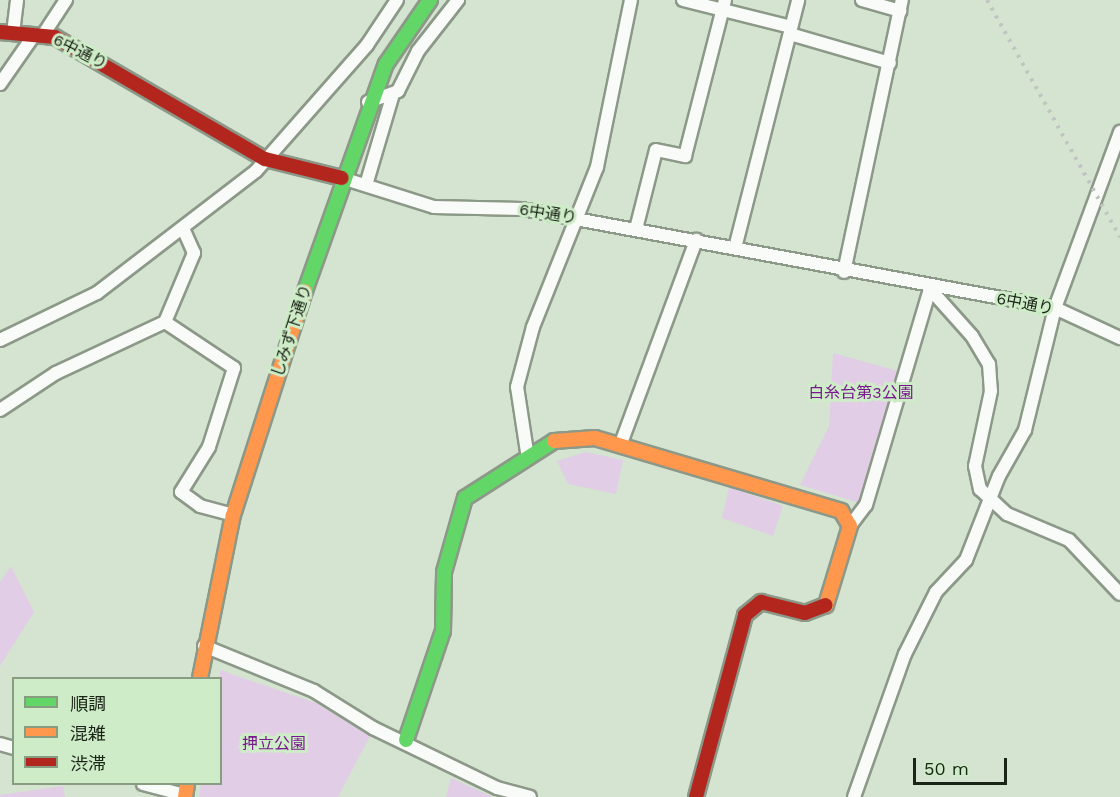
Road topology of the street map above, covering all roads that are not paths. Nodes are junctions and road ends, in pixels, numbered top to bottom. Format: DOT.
graph roads {
  1 [pos="17,0"];
  2 [pos="66,0"];
  3 [pos="397,0"];
  4 [pos="430,0"];
  5 [pos="458,0"];
  6 [pos="631,0"];
  7 [pos="683,0"];
  8 [pos="798,0"];
  9 [pos="862,0"];
  10 [pos="724,5"];
  11 [pos="901,5"];
  12 [pos="790,31"];
  13 [pos="6,32"];
  14 [pos="39,35"];
  15 [pos="890,63"];
  16 [pos="0,84"];
  17 [pos="392,97"];
  18 [pos="368,102"];
  19 [pos="1120,132"];
  20 [pos="265,159"];
  21 [pos="342,178"];
  22 [pos="366,185"];
  23 [pos="573,218"];
  24 [pos="636,229"];
  25 [pos="184,231"];
  26 [pos="696,240"];
  27 [pos="735,248"];
  28 [pos="844,272"];
  29 [pos="930,289"];
  30 [pos="1054,308"];
  31 [pos="165,322"];
  32 [pos="1120,338"];
  33 [pos="0,340"];
  34 [pos="0,410"];
  35 [pos="620,446"];
  36 [pos="527,452"];
  37 [pos="989,502"];
  38 [pos="233,515"];
  39 [pos="850,526"];
  40 [pos="1120,594"];
  41 [pos="204,646"];
  42 [pos="200,677"];
  43 [pos="406,740"];
  44 [pos="152,785"];
  45 [pos="186,792"];
  46 [pos="530,797"];
  47 [pos="696,797"];
  48 [pos="854,797"];
  1 -- 13 [label="street"];
  2 -- 14 [label="street"];
  3 -- 20 [label="street"];
  4 -- 18 [label="street, しみず下通り"];
  5 -- 17 [label="street"];
  6 -- 23 [label="street"];
  7 -- 10 [label="street"];
  8 -- 12 [label="street"];
  9 -- 11 [label="street"];
  10 -- 12 [label="street"];
  10 -- 24 [label="street"];
  11 -- 15 [label="street"];
  12 -- 15 [label="street"];
  12 -- 27 [label="street"];
  13 -- 14 [label="street, 6中通り"];
  14 -- 16 [label="street"];
  14 -- 20 [label="street, 6中通り"];
  15 -- 28 [label="street"];
  17 -- 18 [label="street"];
  17 -- 22 [label="street"];
  18 -- 21 [label="street, しみず下通り"];
  19 -- 30 [label="street"];
  20 -- 21 [label="street, 6中通り"];
  20 -- 25 [label="street"];
  21 -- 22 [label="street, 6中通り"];
  21 -- 38 [label="street, しみず下通り"];
  22 -- 23 [label="street, 6中通り"];
  23 -- 24 [label="street, 6中通り"];
  23 -- 36 [label="street"];
  24 -- 26 [label="street, 6中通り"];
  25 -- 31 [label="street"];
  25 -- 33 [label="street"];
  26 -- 27 [label="street, 6中通り"];
  26 -- 35 [label="street"];
  27 -- 28 [label="street, 6中通り"];
  28 -- 29 [label="street, 6中通り"];
  29 -- 30 [label="street, 6中通り"];
  29 -- 37 [label="street"];
  29 -- 39 [label="street"];
  30 -- 32 [label="street, 6中通り"];
  30 -- 37 [label="street"];
  31 -- 34 [label="street"];
  31 -- 38 [label="street"];
  35 -- 36 [label="street"];
  35 -- 39 [label="street"];
  36 -- 43 [label="street"];
  37 -- 40 [label="street"];
  37 -- 48 [label="street"];
  38 -- 41 [label="street, しみず下通り"];
  39 -- 47 [label="street"];
  41 -- 42 [label="street, しみず下通り"];
  41 -- 43 [label="street"];
  43 -- 46 [label="street"];
  44 -- 45 [label="street"];
}
